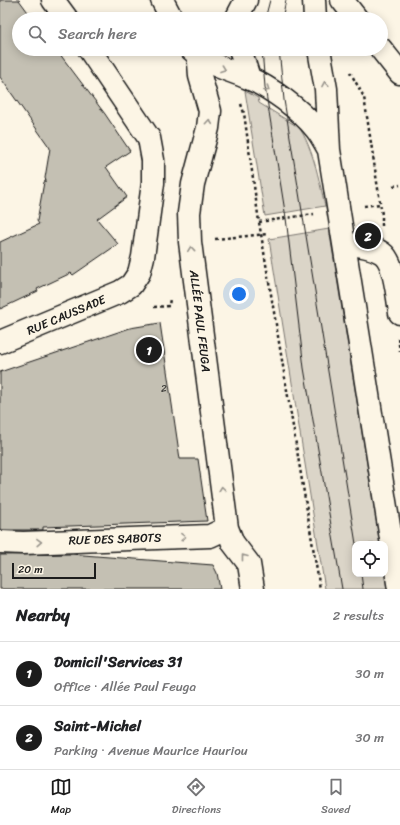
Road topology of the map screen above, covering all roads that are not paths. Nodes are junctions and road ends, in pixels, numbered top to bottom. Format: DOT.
graph roads {
  1 [pos="53,0"];
  2 [pos="162,0"];
  3 [pos="314,0"];
  4 [pos="342,0"];
  5 [pos="62,12"];
  6 [pos="168,12"];
  7 [pos="315,12"];
  8 [pos="351,12"];
  9 [pos="94,56"];
  10 [pos="197,56"];
  11 [pos="202,56"];
  12 [pos="242,56"];
  13 [pos="320,56"];
  14 [pos="387,56"];
  15 [pos="400,73"];
  16 [pos="249,78"];
  17 [pos="329,150"];
  18 [pos="345,244"];
  19 [pos="400,312"];
  20 [pos="0,342"];
  21 [pos="227,528"];
  22 [pos="0,542"];
  23 [pos="399,584"];
  24 [pos="253,589"];
  1 -- 5 [label="street"];
  2 -- 6 [label="street"];
  3 -- 7 [label="street"];
  4 -- 8 [label="street"];
  9 -- 20 [label="street, RUE CAUSSADE"];
  21 -- 10 [label="street, ALLÉE PAUL FEUGA, one-way"];
  11 -- 16 [label="street, one-way"];
  12 -- 16 [label="street"];
  17 -- 13 [label="street, one-way"];
  14 -- 15 [label="street"];
  16 -- 17 [label="street, one-way"];
  17 -- 18 [label="street"];
  18 -- 19 [label="street"];
  18 -- 23 [label="street"];
  22 -- 21 [label="street, RUE DES SABOTS, one-way"];
  24 -- 21 [label="street, ALLÉE PAUL FEUGA, one-way"];
}
